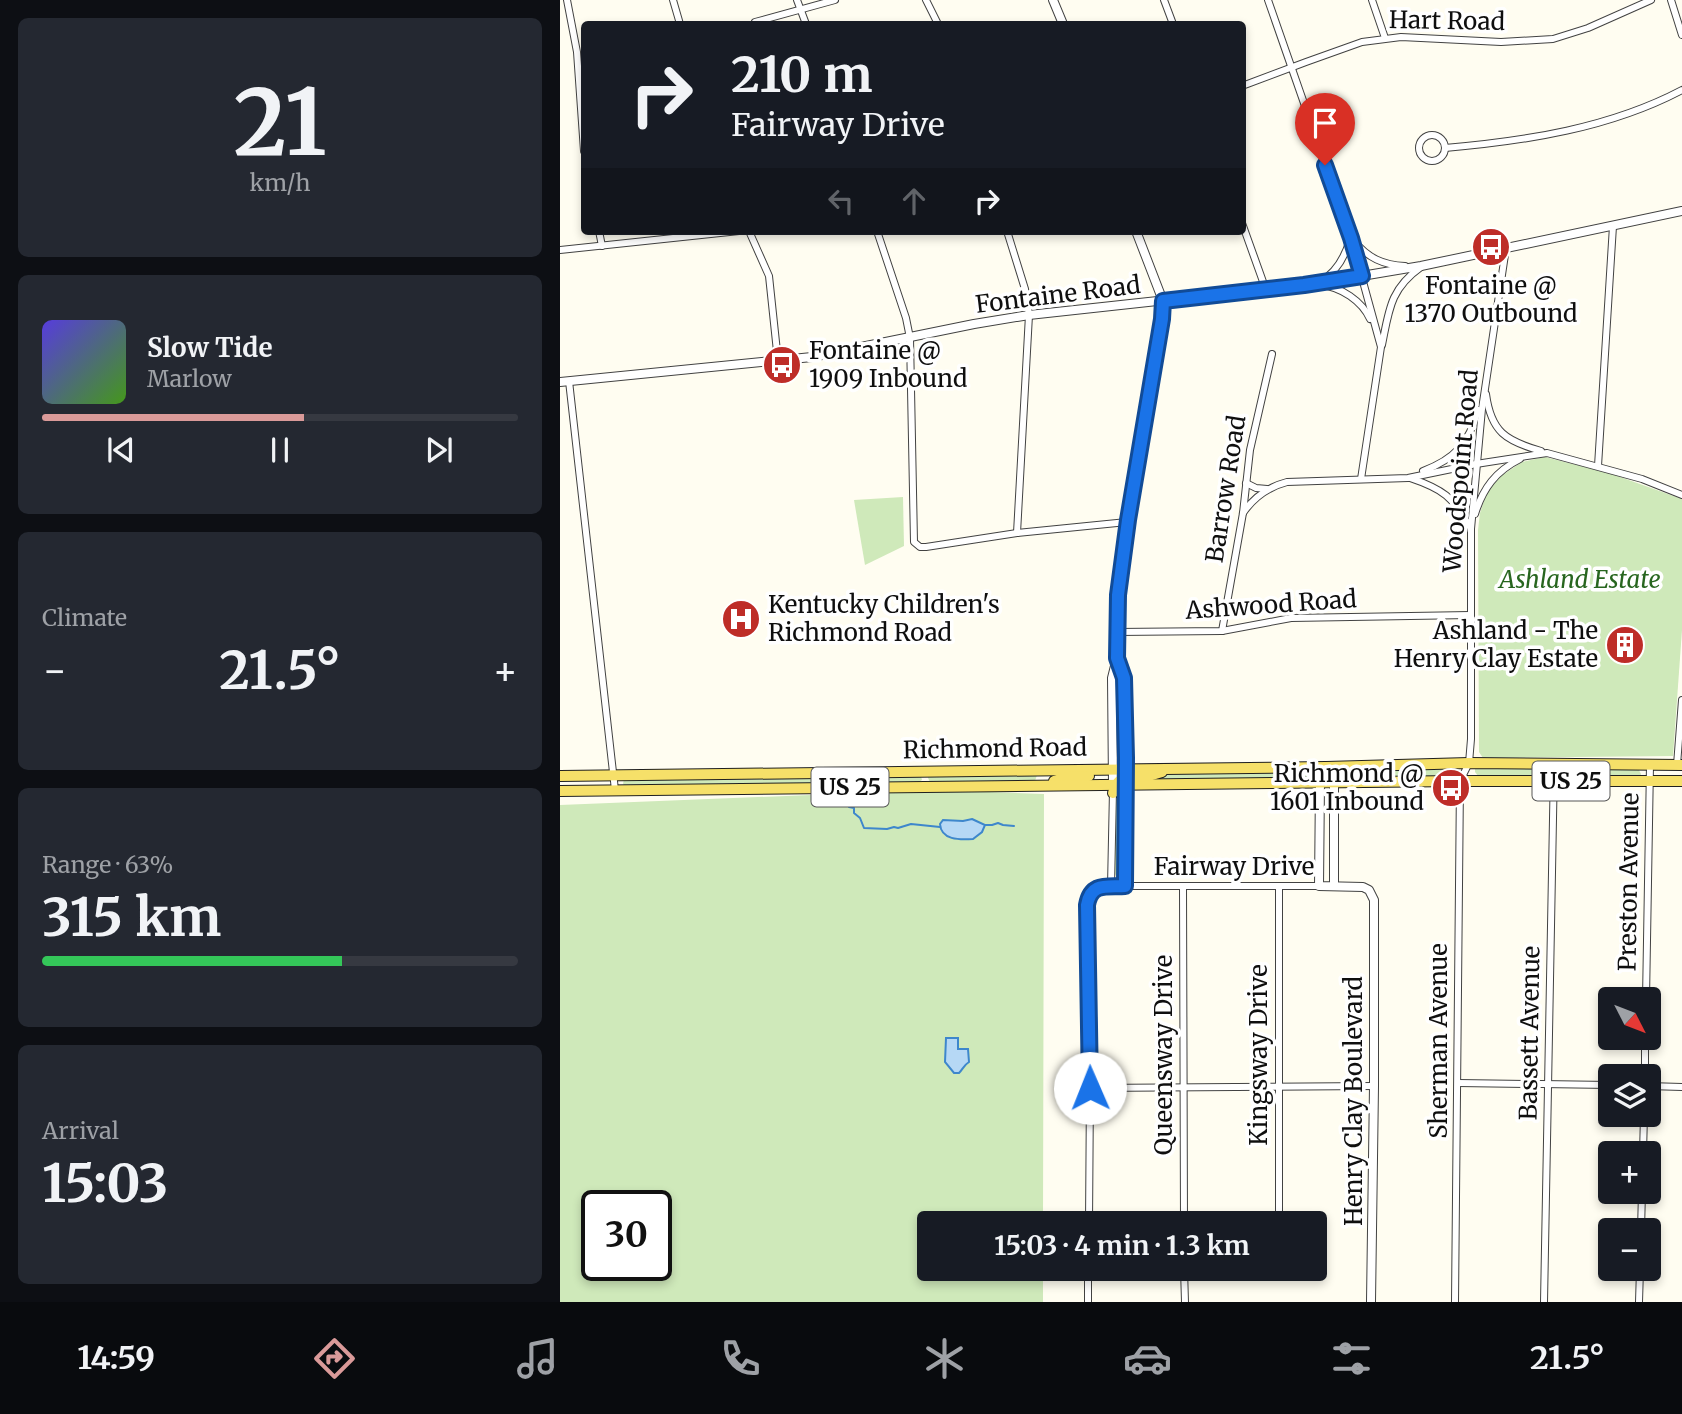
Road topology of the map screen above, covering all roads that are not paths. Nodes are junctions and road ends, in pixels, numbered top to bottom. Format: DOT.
graph roads {
  1 [pos="567,0"];
  2 [pos="673,0"];
  3 [pos="797,0"];
  4 [pos="835,0"];
  5 [pos="926,0"];
  6 [pos="1053,0"];
  7 [pos="1164,0"];
  8 [pos="1268,0"];
  9 [pos="1372,0"];
  10 [pos="1651,0"];
  11 [pos="1671,0"];
  12 [pos="801,9"];
  13 [pos="679,21"];
  14 [pos="759,21"];
  15 [pos="805,21"];
  16 [pos="936,21"];
  17 [pos="1062,21"];
  18 [pos="1172,21"];
  19 [pos="1682,35"];
  20 [pos="1385,38"];
  21 [pos="1291,68"];
  22 [pos="1246,85"];
  23 [pos="1682,90"];
  24 [pos="581,109"];
  25 [pos="1445,148"];
  26 [pos="1682,211"];
  27 [pos="1613,226"];
  28 [pos="1246,234"];
  29 [pos="600,235"];
  30 [pos="702,235"];
  31 [pos="750,235"];
  32 [pos="878,235"];
  33 [pos="1008,235"];
  34 [pos="1138,235"];
  35 [pos="1351,238"];
  36 [pos="601,246"];
  37 [pos="1506,248"];
  38 [pos="560,250"];
  39 [pos="1421,267"];
  40 [pos="1362,276"];
  41 [pos="1314,284"];
  42 [pos="1266,290"];
  43 [pos="1163,301"];
  44 [pos="1029,315"];
  45 [pos="910,338"];
  46 [pos="1381,347"];
  47 [pos="1272,354"];
  48 [pos="778,361"];
  49 [pos="565,382"];
  50 [pos="1485,388"];
  51 [pos="1546,453"];
  52 [pos="1529,455"];
  53 [pos="1476,464"];
  54 [pos="1598,466"];
  55 [pos="1408,478"];
  56 [pos="1362,479"];
  57 [pos="1247,483"];
  58 [pos="1269,489"];
  59 [pos="1682,495"];
  60 [pos="1244,513"];
  61 [pos="1127,522"];
  62 [pos="1471,529"];
  63 [pos="1017,533"];
  64 [pos="1470,615"];
  65 [pos="1222,631"];
  66 [pos="1117,632"];
  67 [pos="1117,658"];
  68 [pos="1682,700"];
  69 [pos="1469,763"];
  70 [pos="1554,765"];
  71 [pos="1650,765"];
  72 [pos="1679,765"];
  73 [pos="1326,767"];
  74 [pos="613,775"];
  75 [pos="560,776"];
  76 [pos="1119,776"];
  77 [pos="1460,780"];
  78 [pos="1554,781"];
  79 [pos="1682,781"];
  80 [pos="1320,782"];
  81 [pos="1334,782"];
  82 [pos="1650,782"];
  83 [pos="615,790"];
  84 [pos="560,791"];
  85 [pos="1111,886"];
  86 [pos="1125,886"];
  87 [pos="1279,886"];
  88 [pos="1319,886"];
  89 [pos="1334,886"];
  90 [pos="1183,887"];
  91 [pos="1374,900"];
  92 [pos="1646,987"];
  93 [pos="1458,1083"];
  94 [pos="1548,1084"];
  95 [pos="1598,1085"];
  96 [pos="1374,1086"];
  97 [pos="1661,1086"];
  98 [pos="1183,1087"];
  99 [pos="1278,1087"];
  100 [pos="1682,1087"];
  101 [pos="1090,1088"];
  102 [pos="1089,1211"];
  103 [pos="1184,1211"];
  104 [pos="1279,1211"];
  105 [pos="1088,1281"];
  106 [pos="1184,1281"];
  107 [pos="1640,1281"];
  108 [pos="1088,1302"];
  109 [pos="1185,1302"];
  110 [pos="1371,1302"];
  111 [pos="1455,1302"];
  112 [pos="1544,1302"];
  113 [pos="1639,1302"];
  1 -- 24 [label="street"];
  2 -- 13 [label="street"];
  3 -- 12 [label="street"];
  4 -- 12 [label="street"];
  5 -- 16 [label="street"];
  6 -- 17 [label="street"];
  7 -- 18 [label="street"];
  8 -- 21 [label="street"];
  9 -- 20 [label="street"];
  10 -- 20 [label="street, Hart Road"];
  11 -- 19 [label="street"];
  12 -- 14 [label="street"];
  12 -- 15 [label="street"];
  20 -- 21 [label="street, Hart Road"];
  21 -- 22 [label="street, Hart Road"];
  21 -- 35 [label="street"];
  23 -- 25 [label="street"];
  25 -- 25 [label="street"];
  26 -- 27 [label="street, Fontaine Road"];
  27 -- 37 [label="street, Fontaine Road"];
  27 -- 54 [label="street"];
  28 -- 42 [label="street"];
  29 -- 36 [label="street"];
  30 -- 36 [label="street"];
  31 -- 48 [label="street"];
  32 -- 45 [label="street"];
  33 -- 44 [label="street"];
  34 -- 43 [label="street"];
  35 -- 39 [label="street"];
  35 -- 40 [label="street"];
  35 -- 41 [label="street"];
  36 -- 38 [label="street"];
  37 -- 39 [label="street, Fontaine Road"];
  37 -- 50 [label="street, Woodspoint Road"];
  39 -- 40 [label="street, Fontaine Road"];
  39 -- 46 [label="street"];
  40 -- 41 [label="street, Fontaine Road"];
  40 -- 46 [label="street"];
  41 -- 42 [label="street, Fontaine Road"];
  41 -- 46 [label="street"];
  42 -- 43 [label="street, Fontaine Road"];
  43 -- 44 [label="street, Fontaine Road"];
  43 -- 61 [label="street"];
  44 -- 45 [label="street, Fontaine Road"];
  44 -- 63 [label="street"];
  45 -- 48 [label="street, Fontaine Road"];
  45 -- 63 [label="street"];
  46 -- 56 [label="street"];
  47 -- 57 [label="street, Barrow Road"];
  48 -- 49 [label="street, Fontaine Road"];
  49 -- 74 [label="street"];
  50 -- 51 [label="street"];
  50 -- 53 [label="street, Woodspoint Road"];
  50 -- 55 [label="street"];
  51 -- 52 [label="street"];
  51 -- 54 [label="street"];
  52 -- 53 [label="street"];
  52 -- 62 [label="street"];
  53 -- 55 [label="street"];
  53 -- 62 [label="street, Woodspoint Road"];
  54 -- 59 [label="street"];
  55 -- 56 [label="street"];
  55 -- 62 [label="street"];
  56 -- 58 [label="street"];
  57 -- 58 [label="street"];
  57 -- 60 [label="street, Barrow Road"];
  58 -- 60 [label="street"];
  60 -- 65 [label="street, Barrow Road"];
  61 -- 63 [label="street"];
  61 -- 66 [label="street"];
  62 -- 64 [label="street, Woodspoint Road"];
  64 -- 65 [label="street, Ashwood Road"];
  64 -- 69 [label="street, Woodspoint Road"];
  65 -- 66 [label="street, Ashwood Road"];
  66 -- 67 [label="street"];
  67 -- 76 [label="street"];
  67 -- 76 [label="street"];
  68 -- 72 [label="street"];
  69 -- 70 [label="main road, US 25"];
  69 -- 73 [label="main road, US 25"];
  69 -- 77 [label="street, Woodspoint Road"];
  70 -- 71 [label="main road, US 25"];
  70 -- 78 [label="street, Bassett Avenue"];
  71 -- 72 [label="main road, US 25"];
  71 -- 82 [label="street, Preston Avenue"];
  73 -- 76 [label="main road, US 25"];
  73 -- 80 [label="street"];
  73 -- 81 [label="street"];
  74 -- 75 [label="main road, Richmond Road / US 25"];
  74 -- 76 [label="main road, Richmond Road / US 25"];
  74 -- 83 [label="street"];
  76 -- 80 [label="main road, Richmond Road / US 25"];
  76 -- 83 [label="main road, Richmond Road / US 25"];
  76 -- 85 [label="street"];
  76 -- 86 [label="street"];
  77 -- 78 [label="main road, Richmond Road / US 25"];
  77 -- 81 [label="main road, Richmond Road / US 25"];
  77 -- 93 [label="street, Sherman Avenue"];
  78 -- 82 [label="main road, Richmond Road / US 25"];
  78 -- 94 [label="street, Bassett Avenue"];
  79 -- 82 [label="main road, Richmond Road / US 25"];
  80 -- 81 [label="main road, Richmond Road / US 25"];
  80 -- 88 [label="street"];
  81 -- 89 [label="street"];
  82 -- 92 [label="street, Preston Avenue"];
  83 -- 84 [label="main road, Richmond Road / US 25"];
  85 -- 86 [label="street, Fairway Drive"];
  85 -- 101 [label="street, Fairway Drive"];
  86 -- 90 [label="street, Fairway Drive"];
  87 -- 88 [label="street, Fairway Drive"];
  87 -- 90 [label="street, Fairway Drive"];
  87 -- 99 [label="street, Kingsway Drive"];
  88 -- 89 [label="street, Fairway Drive"];
  89 -- 91 [label="street, Fairway Drive"];
  90 -- 98 [label="street, Queensway Drive"];
  91 -- 96 [label="street, Henry Clay Boulevard"];
  93 -- 94 [label="street"];
  93 -- 111 [label="street, Sherman Avenue"];
  94 -- 95 [label="street"];
  94 -- 112 [label="street, Bassett Avenue"];
  96 -- 99 [label="street"];
  96 -- 110 [label="street, Henry Clay Boulevard"];
  97 -- 100 [label="street"];
  98 -- 99 [label="street"];
  98 -- 101 [label="street"];
  98 -- 103 [label="street, Queensway Drive"];
  99 -- 104 [label="street, Kingsway Drive"];
  101 -- 102 [label="street"];
  105 -- 108 [label="street"];
  106 -- 109 [label="street"];
  107 -- 113 [label="street"];
}
